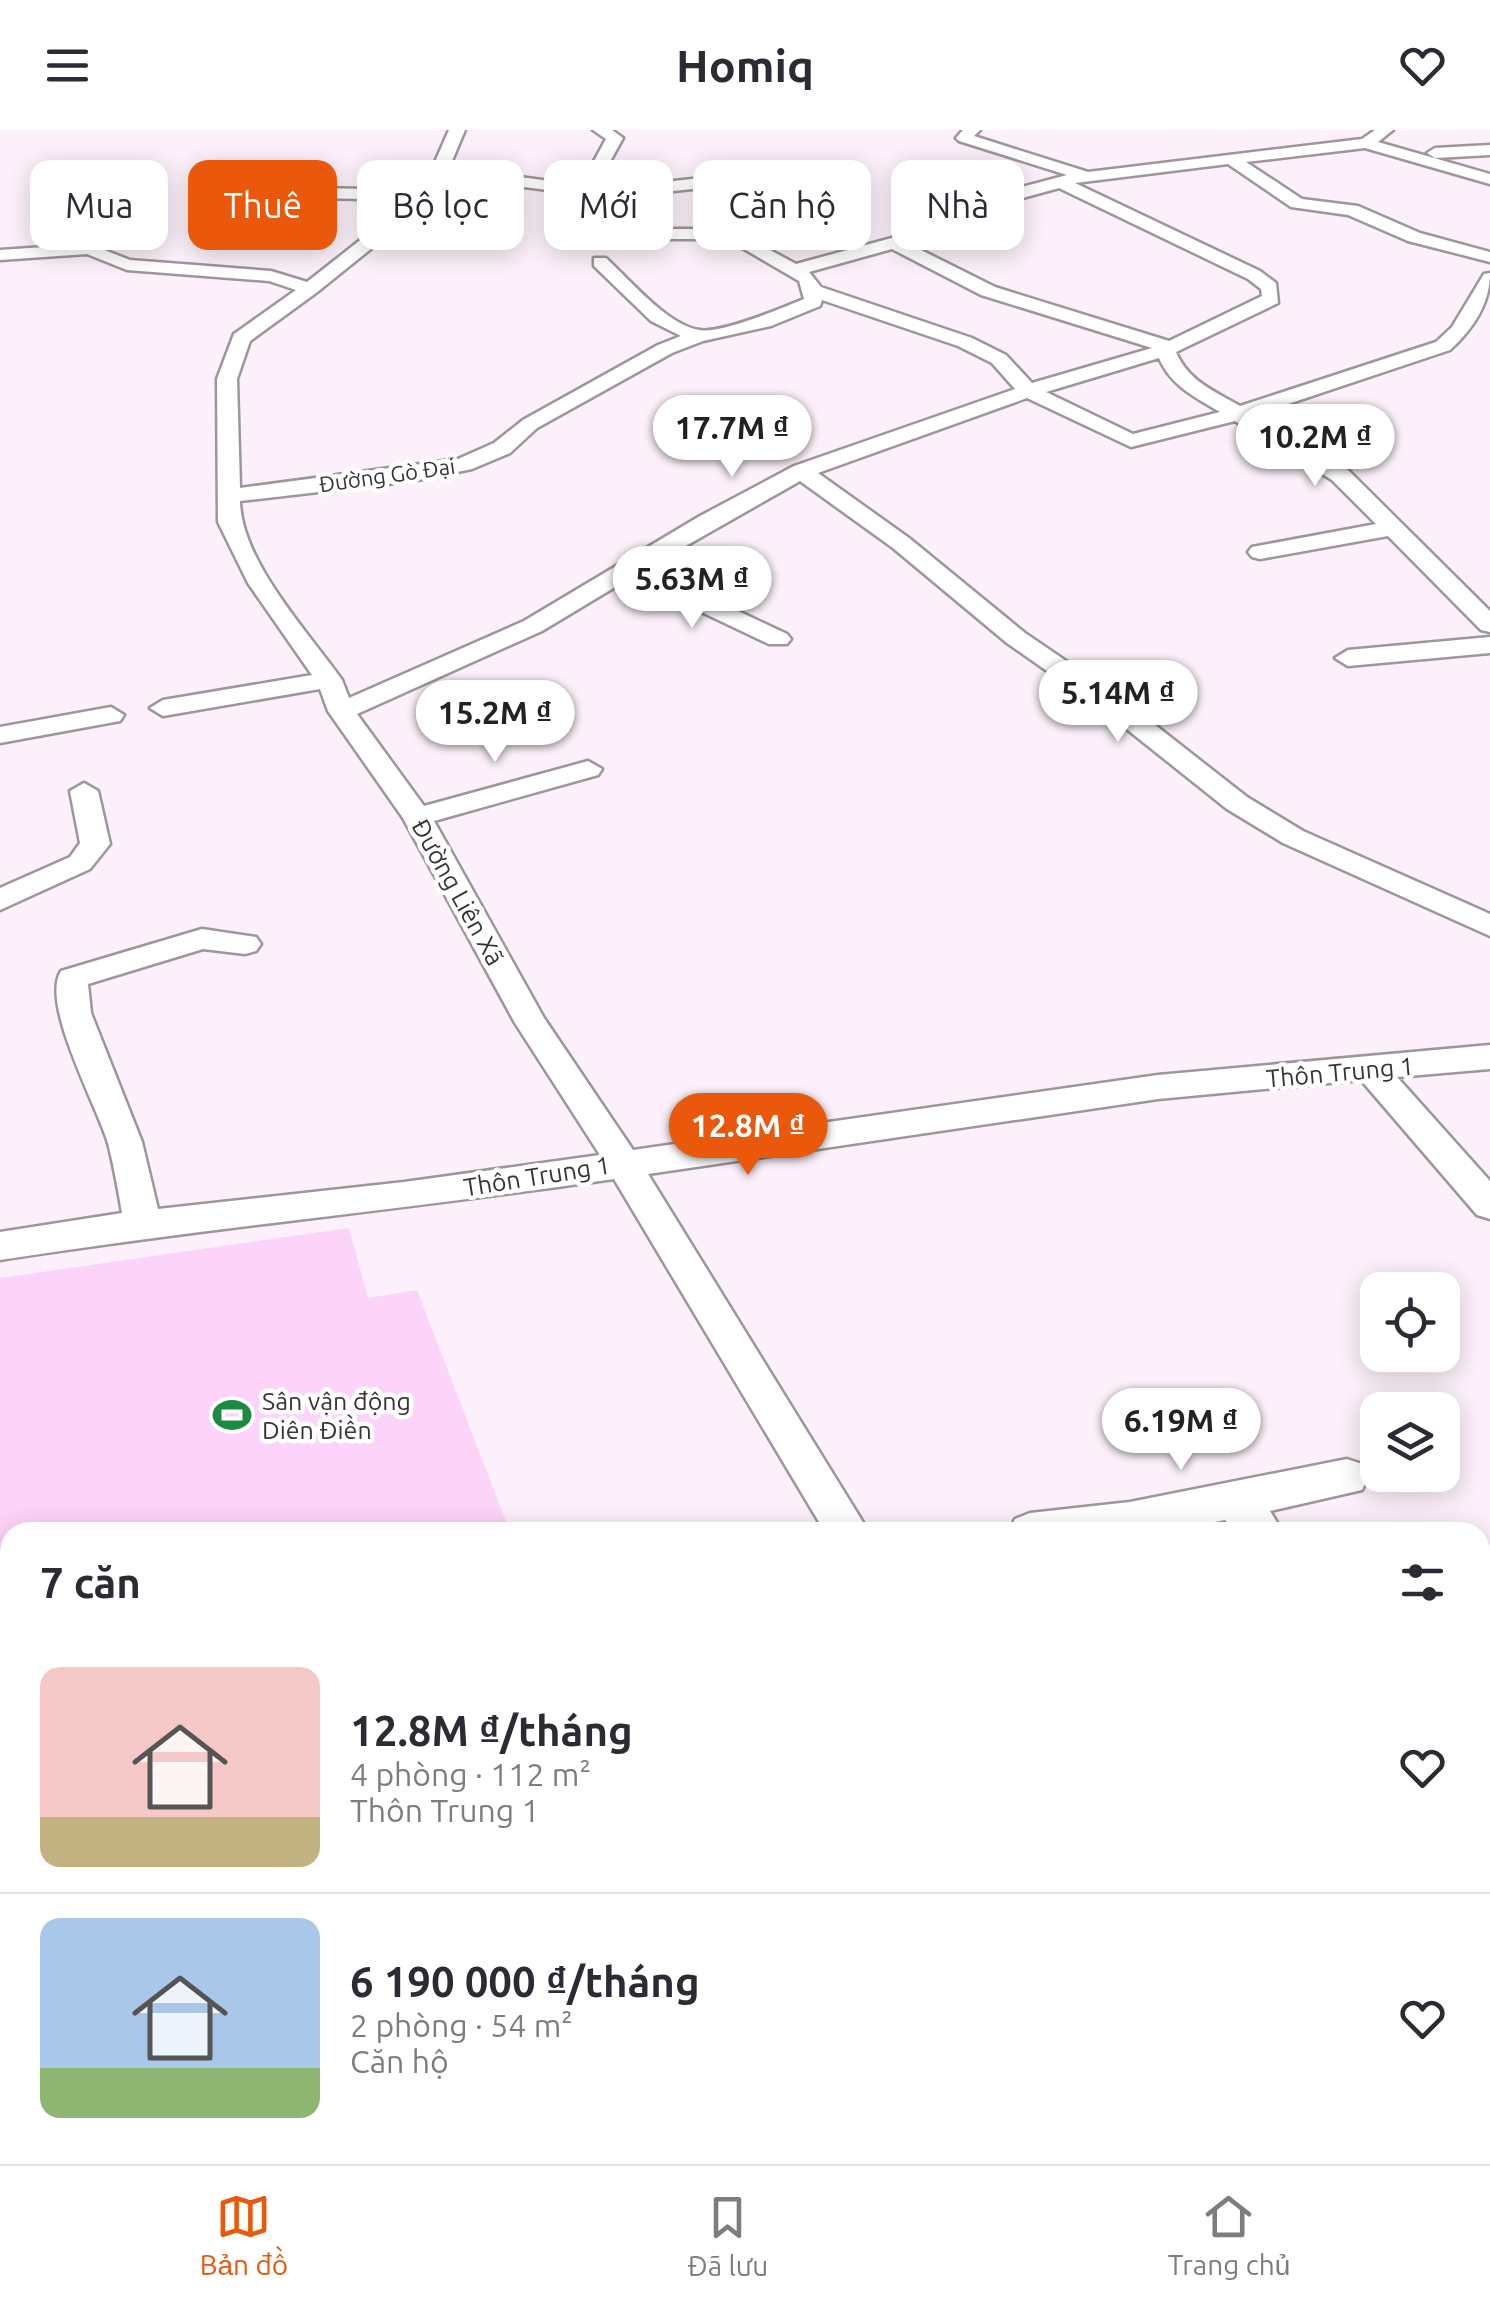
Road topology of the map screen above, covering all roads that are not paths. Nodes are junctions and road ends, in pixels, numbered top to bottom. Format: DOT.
graph roads {
  1 [pos="457,130"];
  2 [pos="602,130"];
  3 [pos="972,130"];
  4 [pos="1385,130"];
  5 [pos="1288,138"];
  6 [pos="1366,143"];
  7 [pos="1309,149"];
  8 [pos="1490,150"];
  9 [pos="1408,154"];
  10 [pos="1230,159"];
  11 [pos="442,160"];
  12 [pos="606,160"];
  13 [pos="1086,176"];
  14 [pos="1490,179"];
  15 [pos="1060,182"];
  16 [pos="1024,192"];
  17 [pos="673,234"];
  18 [pos="891,244"];
  19 [pos="357,248"];
  20 [pos="907,250"];
  21 [pos="0,255"];
  22 [pos="1490,257"];
  23 [pos="600,262"];
  24 [pos="795,270"];
  25 [pos="1490,278"];
  26 [pos="310,289"];
  27 [pos="814,292"];
  28 [pos="1483,307"];
  29 [pos="697,337"];
  30 [pos="1168,348"];
  31 [pos="1028,391"];
  32 [pos="1236,414"];
  33 [pos="802,471"];
  34 [pos="228,496"];
  35 [pos="1394,528"];
  36 [pos="1260,552"];
  37 [pos="631,569"];
  38 [pos="1490,625"];
  39 [pos="778,640"];
  40 [pos="1490,645"];
  41 [pos="1348,658"];
  42 [pos="329,680"];
  43 [pos="162,708"];
  44 [pos="341,712"];
  45 [pos="111,715"];
  46 [pos="0,735"];
  47 [pos="588,769"];
  48 [pos="84,791"];
  49 [pos="417,817"];
  50 [pos="0,900"];
  51 [pos="1490,926"];
  52 [pos="245,944"];
  53 [pos="1490,1057"];
  54 [pos="1371,1070"];
  55 [pos="622,1162"];
  56 [pos="1490,1205"];
  57 [pos="144,1224"];
  58 [pos="0,1246"];
  59 [pos="1347,1477"];
  60 [pos="1232,1498"];
  61 [pos="842,1522"];
  62 [pos="1121,1522"];
  63 [pos="1253,1522"];
  1 -- 11 [label="street, Đường Liên Xã"];
  2 -- 12 [label="street"];
  3 -- 13 [label="street"];
  4 -- 6 [label="street"];
  5 -- 7 [label="street"];
  6 -- 7 [label="street"];
  6 -- 9 [label="street"];
  7 -- 10 [label="street"];
  8 -- 9 [label="street"];
  9 -- 14 [label="street"];
  10 -- 13 [label="street"];
  10 -- 22 [label="street"];
  13 -- 15 [label="street"];
  15 -- 16 [label="street"];
  15 -- 30 [label="street"];
  17 -- 24 [label="street"];
  18 -- 24 [label="street"];
  19 -- 26 [label="street, Đường Liên Xã"];
  20 -- 30 [label="street"];
  21 -- 26 [label="street"];
  23 -- 29 [label="street"];
  24 -- 27 [label="street"];
  25 -- 28 [label="street"];
  26 -- 34 [label="street, Đường Liên Xã"];
  27 -- 29 [label="street, Đường Gò Đại"];
  27 -- 31 [label="street"];
  28 -- 32 [label="street"];
  29 -- 34 [label="street, Đường Gò Đại"];
  30 -- 31 [label="street"];
  30 -- 32 [label="street"];
  31 -- 32 [label="street"];
  31 -- 33 [label="street"];
  32 -- 35 [label="street"];
  33 -- 37 [label="street"];
  33 -- 51 [label="street"];
  34 -- 42 [label="street, Đường Liên Xã"];
  35 -- 36 [label="street"];
  35 -- 38 [label="street"];
  37 -- 39 [label="street"];
  37 -- 44 [label="street"];
  40 -- 41 [label="street"];
  42 -- 43 [label="street"];
  42 -- 44 [label="street, Đường Liên Xã"];
  44 -- 49 [label="street, Đường Liên Xã"];
  45 -- 46 [label="street"];
  47 -- 49 [label="street"];
  48 -- 50 [label="street"];
  49 -- 55 [label="street, Đường Liên Xã"];
  52 -- 57 [label="street"];
  53 -- 54 [label="street, Thôn Trung 1"];
  54 -- 55 [label="street, Thôn Trung 1"];
  54 -- 56 [label="street"];
  55 -- 57 [label="street, Thôn Trung 1"];
  55 -- 61 [label="street, Đường Liên Xã"];
  57 -- 58 [label="street, Thôn Trung 1"];
  59 -- 60 [label="street"];
  60 -- 62 [label="street"];
  60 -- 63 [label="street"];
}
